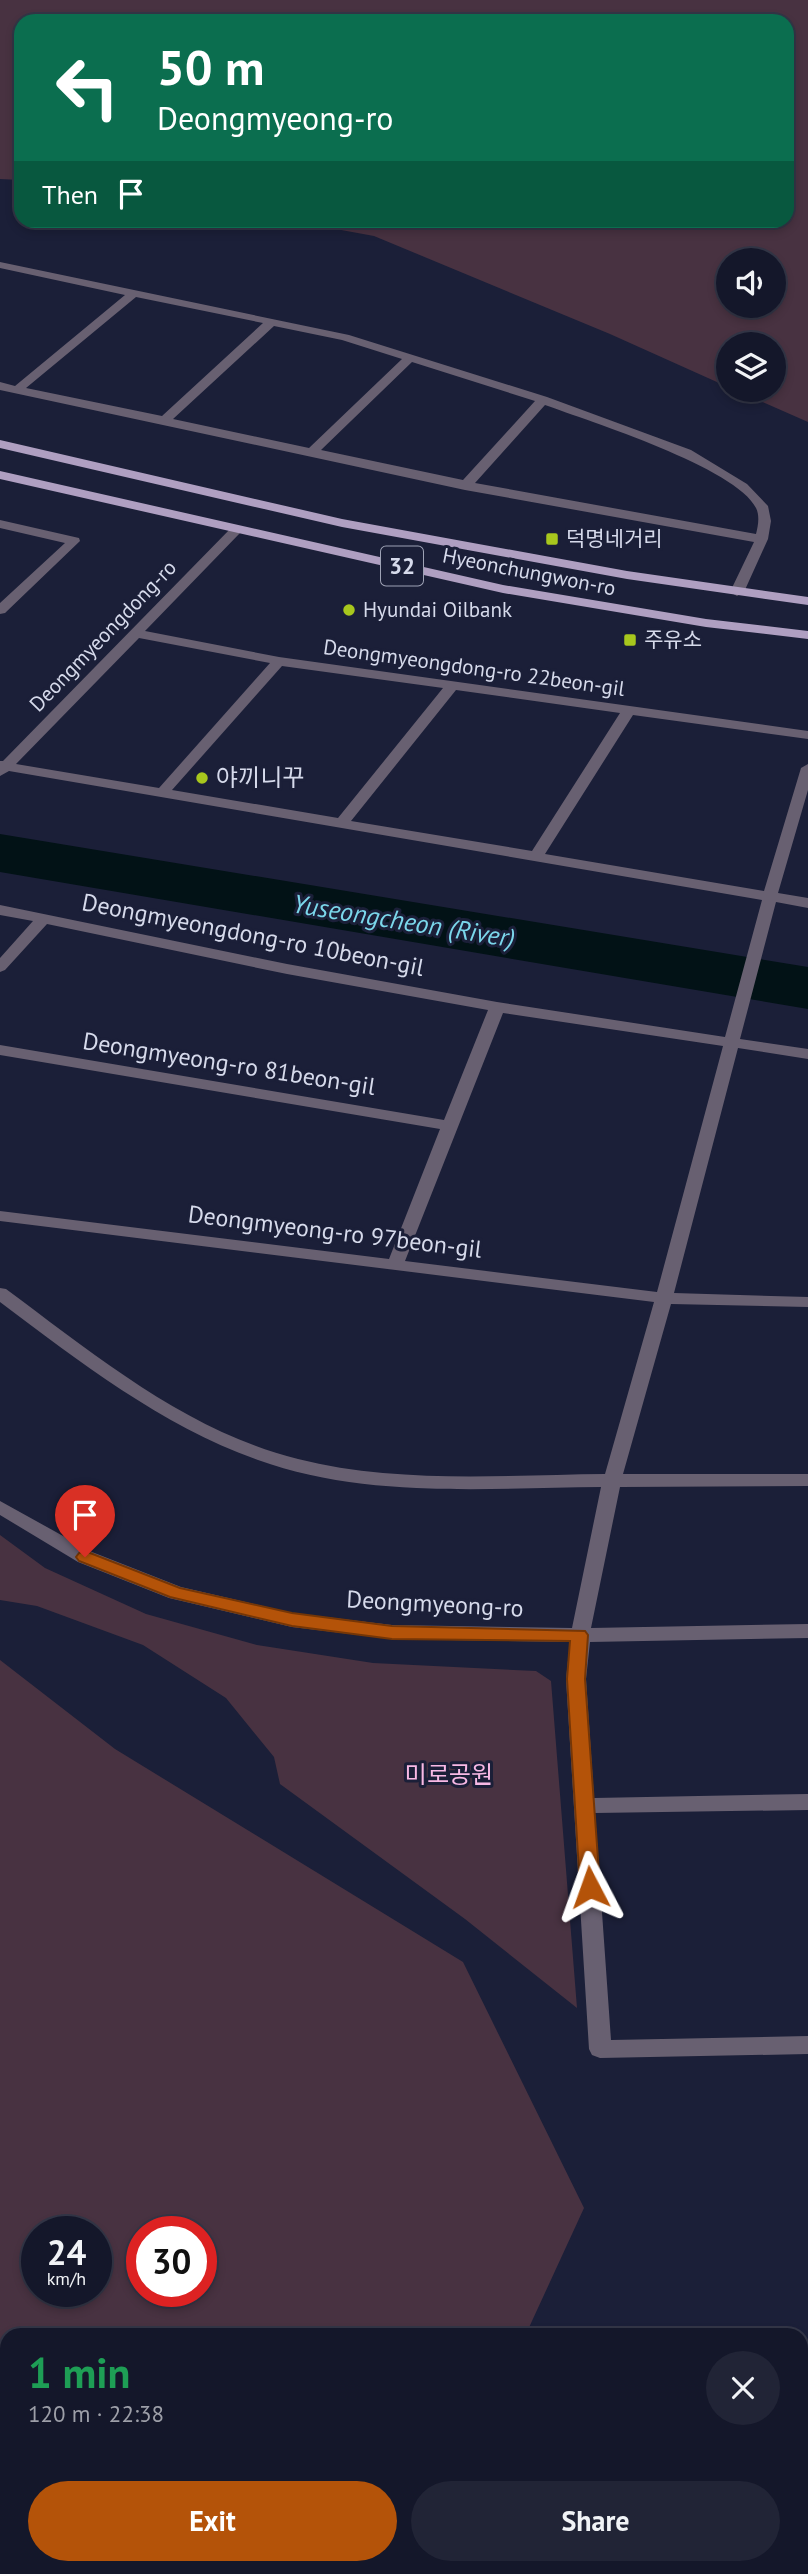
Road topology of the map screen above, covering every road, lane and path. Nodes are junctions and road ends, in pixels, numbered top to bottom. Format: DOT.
graph roads {
  1 [pos="0,265"];
  2 [pos="134,293"];
  3 [pos="272,321"];
  4 [pos="411,356"];
  5 [pos="0,386"];
  6 [pos="18,389"];
  7 [pos="543,400"];
  8 [pos="166,420"];
  9 [pos="0,444"];
  10 [pos="311,453"];
  11 [pos="0,475"];
  12 [pos="466,486"];
  13 [pos="0,524"];
  14 [pos="236,530"];
  15 [pos="762,538"];
  16 [pos="737,592"];
  17 [pos="808,601"];
  18 [pos="0,610"];
  19 [pos="136,633"];
  20 [pos="808,635"];
  21 [pos="279,661"];
  22 [pos="452,686"];
  23 [pos="628,712"];
  24 [pos="808,735"];
  25 [pos="2,768"];
  26 [pos="808,768"];
  27 [pos="162,793"];
  28 [pos="341,824"];
  29 [pos="536,857"];
  30 [pos="770,897"];
  31 [pos="808,903"];
  32 [pos="0,910"];
  33 [pos="44,919"];
  34 [pos="0,967"];
  35 [pos="496,1007"];
  36 [pos="734,1034"];
  37 [pos="0,1050"];
  38 [pos="808,1054"];
  39 [pos="450,1126"];
  40 [pos="0,1216"];
  41 [pos="395,1265"];
  42 [pos="0,1293"];
  43 [pos="664,1298"];
  44 [pos="808,1302"];
  45 [pos="614,1480"];
  46 [pos="808,1480"];
  47 [pos="0,1507"];
  48 [pos="808,1631"];
  49 [pos="579,1635"];
  50 [pos="808,1802"];
  51 [pos="585,1806"];
  52 [pos="808,2045"];
  1 -- 2 [label="street"];
  2 -- 3 [label="street"];
  2 -- 6 [label="street"];
  3 -- 4 [label="street"];
  3 -- 8 [label="street"];
  4 -- 7 [label="street"];
  4 -- 10 [label="street"];
  5 -- 6 [label="street"];
  6 -- 8 [label="street"];
  7 -- 12 [label="street"];
  7 -- 15 [label="street"];
  8 -- 10 [label="street"];
  9 -- 16 [label="main road, Hyeonchungwon-ro / 32"];
  10 -- 12 [label="street"];
  11 -- 14 [label="main road, Hyeonchungwon-ro / 32"];
  12 -- 15 [label="street"];
  13 -- 18 [label="street"];
  14 -- 19 [label="street, Deongmyeongdong-ro"];
  14 -- 20 [label="main road, Hyeonchungwon-ro / 32"];
  15 -- 16 [label="street"];
  16 -- 17 [label="main road, Hyeonchungwon-ro / 32"];
  19 -- 21 [label="street, Deongmyeongdong-ro 22beon-gil"];
  19 -- 25 [label="street, Deongmyeongdong-ro"];
  21 -- 22 [label="street, Deongmyeongdong-ro 22beon-gil"];
  21 -- 27 [label="street"];
  22 -- 23 [label="street, Deongmyeongdong-ro 22beon-gil"];
  22 -- 28 [label="street"];
  23 -- 24 [label="street, Deongmyeongdong-ro 22beon-gil"];
  23 -- 29 [label="street"];
  25 -- 27 [label="street"];
  26 -- 30 [label="street"];
  27 -- 28 [label="street"];
  28 -- 29 [label="street"];
  29 -- 30 [label="street"];
  30 -- 31 [label="street"];
  30 -- 36 [label="street"];
  32 -- 33 [label="street, Deongmyeongdong-ro 10beon-gil"];
  33 -- 34 [label="street"];
  33 -- 35 [label="street, Deongmyeongdong-ro 10beon-gil"];
  35 -- 36 [label="street, Deongmyeongdong-ro 10beon-gil"];
  35 -- 39 [label="street"];
  36 -- 38 [label="street, Deongmyeongdong-ro 10beon-gil"];
  36 -- 43 [label="street"];
  37 -- 39 [label="street, Deongmyeong-ro 81beon-gil"];
  39 -- 41 [label="street"];
  40 -- 41 [label="street, Deongmyeong-ro 97beon-gil"];
  41 -- 43 [label="street, Deongmyeong-ro 97beon-gil"];
  42 -- 45 [label="street"];
  43 -- 44 [label="street, Deongmyeong-ro 97beon-gil"];
  43 -- 45 [label="street"];
  45 -- 46 [label="street"];
  45 -- 49 [label="street"];
  47 -- 49 [label="street, Deongmyeong-ro"];
  48 -- 49 [label="street, Deongmyeong-ro"];
  49 -- 51 [label="street"];
  50 -- 51 [label="street"];
  51 -- 52 [label="street"];
}
